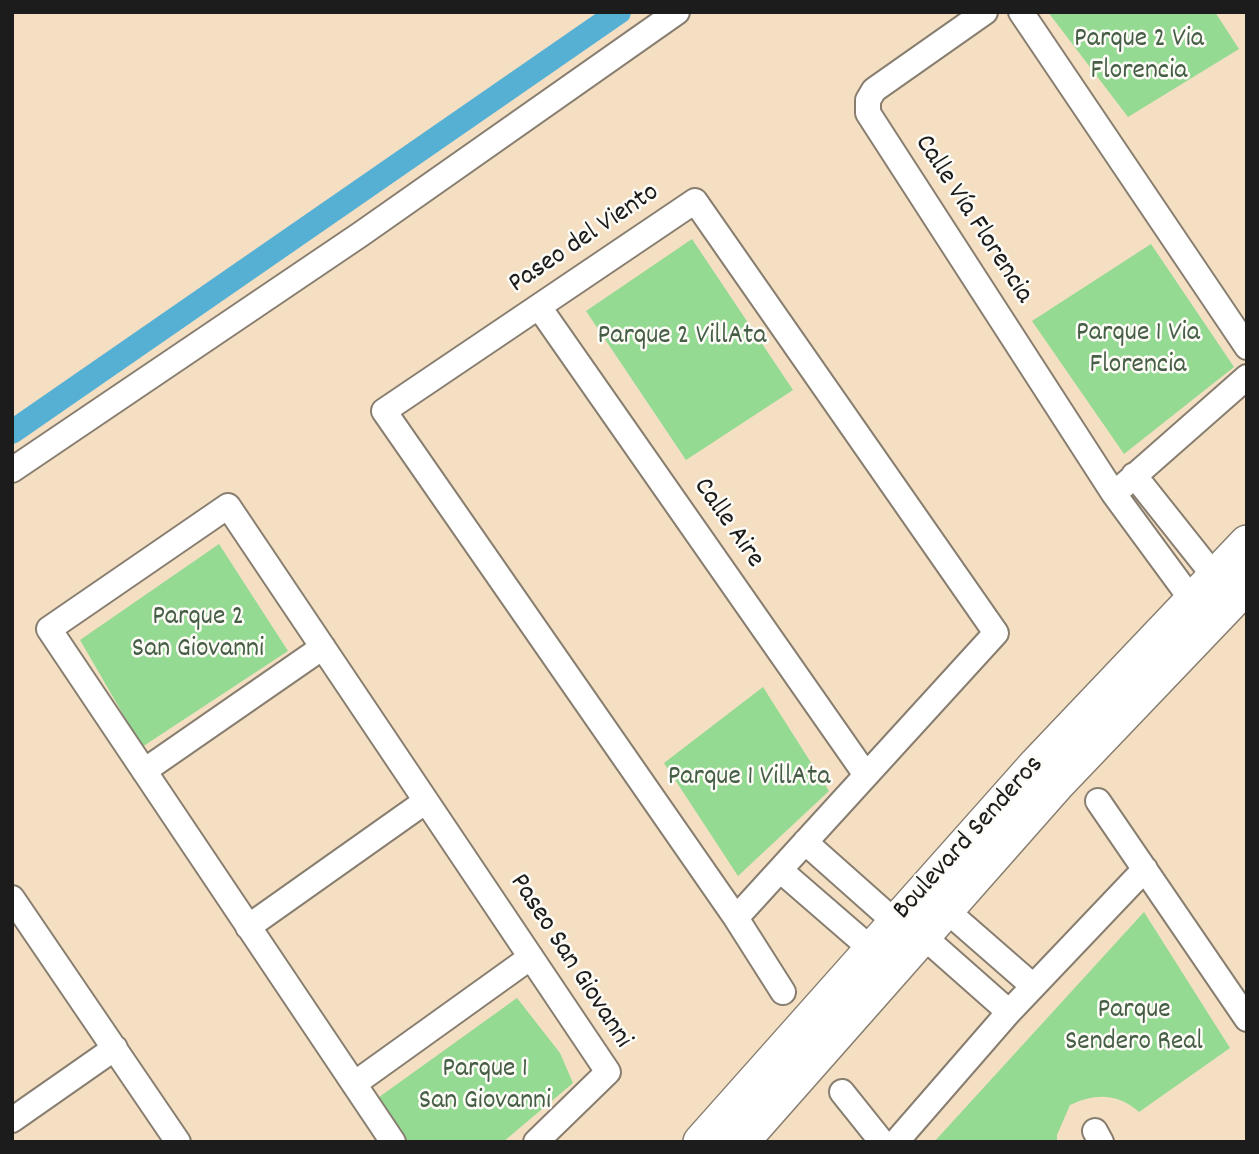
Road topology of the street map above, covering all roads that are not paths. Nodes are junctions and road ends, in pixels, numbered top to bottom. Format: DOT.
graph roads {
  1 [pos="677,12"];
  2 [pos="985,12"];
  3 [pos="1021,12"];
  4 [pos="539,307"];
  5 [pos="1247,347"];
  6 [pos="1247,377"];
  7 [pos="12,470"];
  8 [pos="1135,475"];
  9 [pos="1114,494"];
  10 [pos="1247,543"];
  11 [pos="1219,596"];
  12 [pos="323,647"];
  13 [pos="144,771"];
  14 [pos="1047,774"];
  15 [pos="866,775"];
  16 [pos="426,801"];
  17 [pos="1098,801"];
  18 [pos="806,842"];
  19 [pos="1145,869"];
  20 [pos="780,870"];
  21 [pos="15,907"];
  22 [pos="946,910"];
  23 [pos="736,918"];
  24 [pos="248,927"];
  25 [pos="909,929"];
  26 [pos="870,948"];
  27 [pos="531,957"];
  28 [pos="1033,986"];
  29 [pos="783,992"];
  30 [pos="1009,1012"];
  31 [pos="1247,1019"];
  32 [pos="829,1020"];
  33 [pos="114,1048"];
  34 [pos="354,1084"];
  35 [pos="842,1092"];
  36 [pos="12,1120"];
  37 [pos="178,1142"];
  38 [pos="393,1142"];
  39 [pos="536,1142"];
  40 [pos="701,1142"];
  41 [pos="741,1142"];
  42 [pos="882,1142"];
  43 [pos="896,1142"];
  1 -- 7 [label="street"];
  2 -- 9 [label="street, Calle Vía Florencia"];
  3 -- 5 [label="street"];
  4 -- 15 [label="street, Calle Aire"];
  4 -- 15 [label="street, Paseo del Viento"];
  4 -- 23 [label="street, Paseo del Viento"];
  6 -- 8 [label="street"];
  8 -- 9 [label="street"];
  8 -- 11 [label="street"];
  9 -- 11 [label="street, Calle Vía Florencia"];
  10 -- 11 [label="main road, Boulevard Senderos"];
  11 -- 14 [label="main road, Boulevard Senderos"];
  12 -- 13 [label="street"];
  12 -- 13 [label="street, Paseo San Giovanni"];
  12 -- 16 [label="street, Paseo San Giovanni"];
  13 -- 24 [label="street, Paseo San Giovanni"];
  14 -- 22 [label="main road, Boulevard Senderos"];
  14 -- 25 [label="main road, Boulevard Senderos"];
  15 -- 18 [label="street, Paseo del Viento"];
  16 -- 24 [label="street"];
  16 -- 27 [label="street, Paseo San Giovanni"];
  17 -- 19 [label="street"];
  18 -- 20 [label="street, Paseo del Viento"];
  18 -- 25 [label="street"];
  19 -- 28 [label="street"];
  19 -- 31 [label="street"];
  20 -- 23 [label="street, Paseo del Viento"];
  20 -- 26 [label="street"];
  21 -- 33 [label="street"];
  22 -- 25 [label="main road, Boulevard Senderos"];
  22 -- 28 [label="street"];
  23 -- 29 [label="street, Paseo del Viento"];
  24 -- 34 [label="street, Paseo San Giovanni"];
  25 -- 26 [label="main road, Boulevard Senderos"];
  25 -- 30 [label="street"];
  25 -- 32 [label="main road, Boulevard Senderos"];
  26 -- 32 [label="main road, Boulevard Senderos"];
  27 -- 34 [label="street"];
  27 -- 39 [label="street, Paseo San Giovanni"];
  28 -- 30 [label="street"];
  30 -- 43 [label="street"];
  32 -- 40 [label="main road, Boulevard Senderos"];
  32 -- 41 [label="main road, Boulevard Senderos"];
  33 -- 36 [label="street"];
  33 -- 37 [label="street"];
  34 -- 38 [label="street, Paseo San Giovanni"];
  35 -- 42 [label="street"];
}
